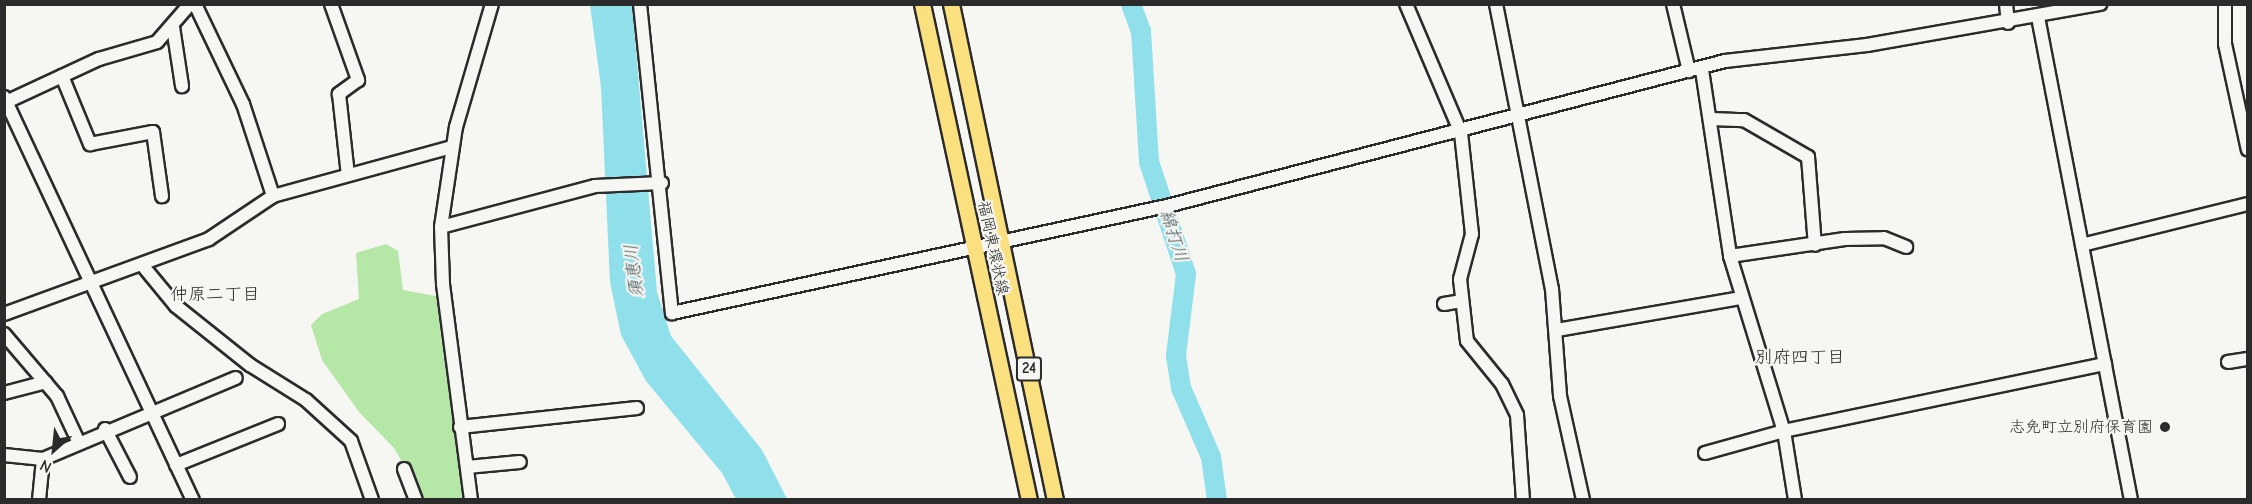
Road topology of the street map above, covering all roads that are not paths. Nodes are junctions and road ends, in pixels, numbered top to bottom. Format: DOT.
graph roads {
  1 [pos="193,4"];
  2 [pos="331,4"];
  3 [pos="492,4"];
  4 [pos="640,4"];
  5 [pos="922,4"];
  6 [pos="951,4"];
  7 [pos="1406,4"];
  8 [pos="1496,4"];
  9 [pos="1673,4"];
  10 [pos="2006,4"];
  11 [pos="2100,4"];
  12 [pos="2225,4"];
  13 [pos="2037,17"];
  14 [pos="2008,23"];
  15 [pos="173,27"];
  16 [pos="1702,70"];
  17 [pos="1689,71"];
  18 [pos="62,76"];
  19 [pos="182,86"];
  20 [pos="5,101"];
  21 [pos="1518,116"];
  22 [pos="1711,119"];
  23 [pos="1461,133"];
  24 [pos="2247,146"];
  25 [pos="452,147"];
  26 [pos="348,175"];
  27 [pos="657,183"];
  28 [pos="162,196"];
  29 [pos="273,196"];
  30 [pos="2247,204"];
  31 [pos="441,227"];
  32 [pos="1000,239"];
  33 [pos="975,245"];
  34 [pos="1815,245"];
  35 [pos="2082,245"];
  36 [pos="1906,247"];
  37 [pos="1730,256"];
  38 [pos="143,266"];
  39 [pos="90,280"];
  40 [pos="1742,298"];
  41 [pos="1461,301"];
  42 [pos="1444,304"];
  43 [pos="4,314"];
  44 [pos="1557,330"];
  45 [pos="6,338"];
  46 [pos="2247,358"];
  47 [pos="2228,362"];
  48 [pos="2105,364"];
  49 [pos="236,378"];
  50 [pos="46,382"];
  51 [pos="4,393"];
  52 [pos="637,408"];
  53 [pos="151,412"];
  54 [pos="278,424"];
  55 [pos="459,427"];
  56 [pos="105,429"];
  57 [pos="1784,431"];
  58 [pos="78,441"];
  59 [pos="1705,453"];
  60 [pos="4,455"];
  61 [pos="43,459"];
  62 [pos="520,462"];
  63 [pos="176,465"];
  64 [pos="467,467"];
  65 [pos="404,469"];
  66 [pos="130,477"];
  67 [pos="39,500"];
  68 [pos="193,500"];
  69 [pos="372,500"];
  70 [pos="416,500"];
  71 [pos="471,500"];
  72 [pos="1029,500"];
  73 [pos="1055,500"];
  74 [pos="1523,500"];
  75 [pos="1583,500"];
  76 [pos="1795,500"];
  77 [pos="2131,500"];
  1 -- 15 [label="street"];
  1 -- 29 [label="street"];
  2 -- 26 [label="street"];
  3 -- 25 [label="street"];
  4 -- 27 [label="street"];
  5 -- 33 [label="main road, 福岡東環状線 / 24"];
  6 -- 32 [label="main road, 福岡東環状線 / 24"];
  7 -- 23 [label="street"];
  8 -- 21 [label="street"];
  9 -- 17 [label="street"];
  10 -- 14 [label="street"];
  11 -- 13 [label="street"];
  12 -- 24 [label="street"];
  13 -- 14 [label="street"];
  13 -- 35 [label="street"];
  14 -- 16 [label="street"];
  15 -- 18 [label="street"];
  15 -- 19 [label="street"];
  16 -- 17 [label="street"];
  16 -- 22 [label="street"];
  17 -- 21 [label="street"];
  18 -- 20 [label="street"];
  18 -- 28 [label="street"];
  20 -- 39 [label="street"];
  21 -- 23 [label="street"];
  21 -- 44 [label="street"];
  22 -- 34 [label="street"];
  22 -- 37 [label="street"];
  23 -- 32 [label="street"];
  23 -- 41 [label="street"];
  25 -- 26 [label="street"];
  25 -- 31 [label="street"];
  26 -- 29 [label="street"];
  27 -- 31 [label="street"];
  27 -- 33 [label="street"];
  29 -- 38 [label="street"];
  30 -- 35 [label="street"];
  31 -- 55 [label="street"];
  32 -- 33 [label="street"];
  32 -- 73 [label="main road, 福岡東環状線 / 24"];
  33 -- 72 [label="main road, 福岡東環状線 / 24"];
  34 -- 36 [label="street"];
  34 -- 37 [label="street"];
  35 -- 48 [label="street"];
  37 -- 40 [label="street"];
  38 -- 39 [label="street"];
  38 -- 69 [label="street"];
  39 -- 43 [label="street"];
  39 -- 53 [label="street"];
  40 -- 44 [label="street"];
  40 -- 57 [label="street"];
  41 -- 42 [label="street"];
  41 -- 74 [label="street"];
  44 -- 75 [label="street"];
  45 -- 50 [label="street"];
  46 -- 47 [label="street"];
  48 -- 57 [label="street"];
  48 -- 77 [label="street"];
  49 -- 53 [label="street"];
  50 -- 51 [label="street"];
  50 -- 58 [label="street"];
  52 -- 55 [label="street"];
  53 -- 56 [label="street"];
  53 -- 63 [label="street"];
  54 -- 63 [label="street"];
  55 -- 64 [label="street"];
  56 -- 58 [label="street"];
  56 -- 66 [label="street"];
  57 -- 59 [label="street"];
  57 -- 76 [label="street"];
  58 -- 61 [label="street"];
  60 -- 61 [label="street"];
  61 -- 67 [label="street"];
  62 -- 64 [label="street"];
  63 -- 68 [label="street"];
  64 -- 71 [label="street"];
  65 -- 70 [label="street"];
}
